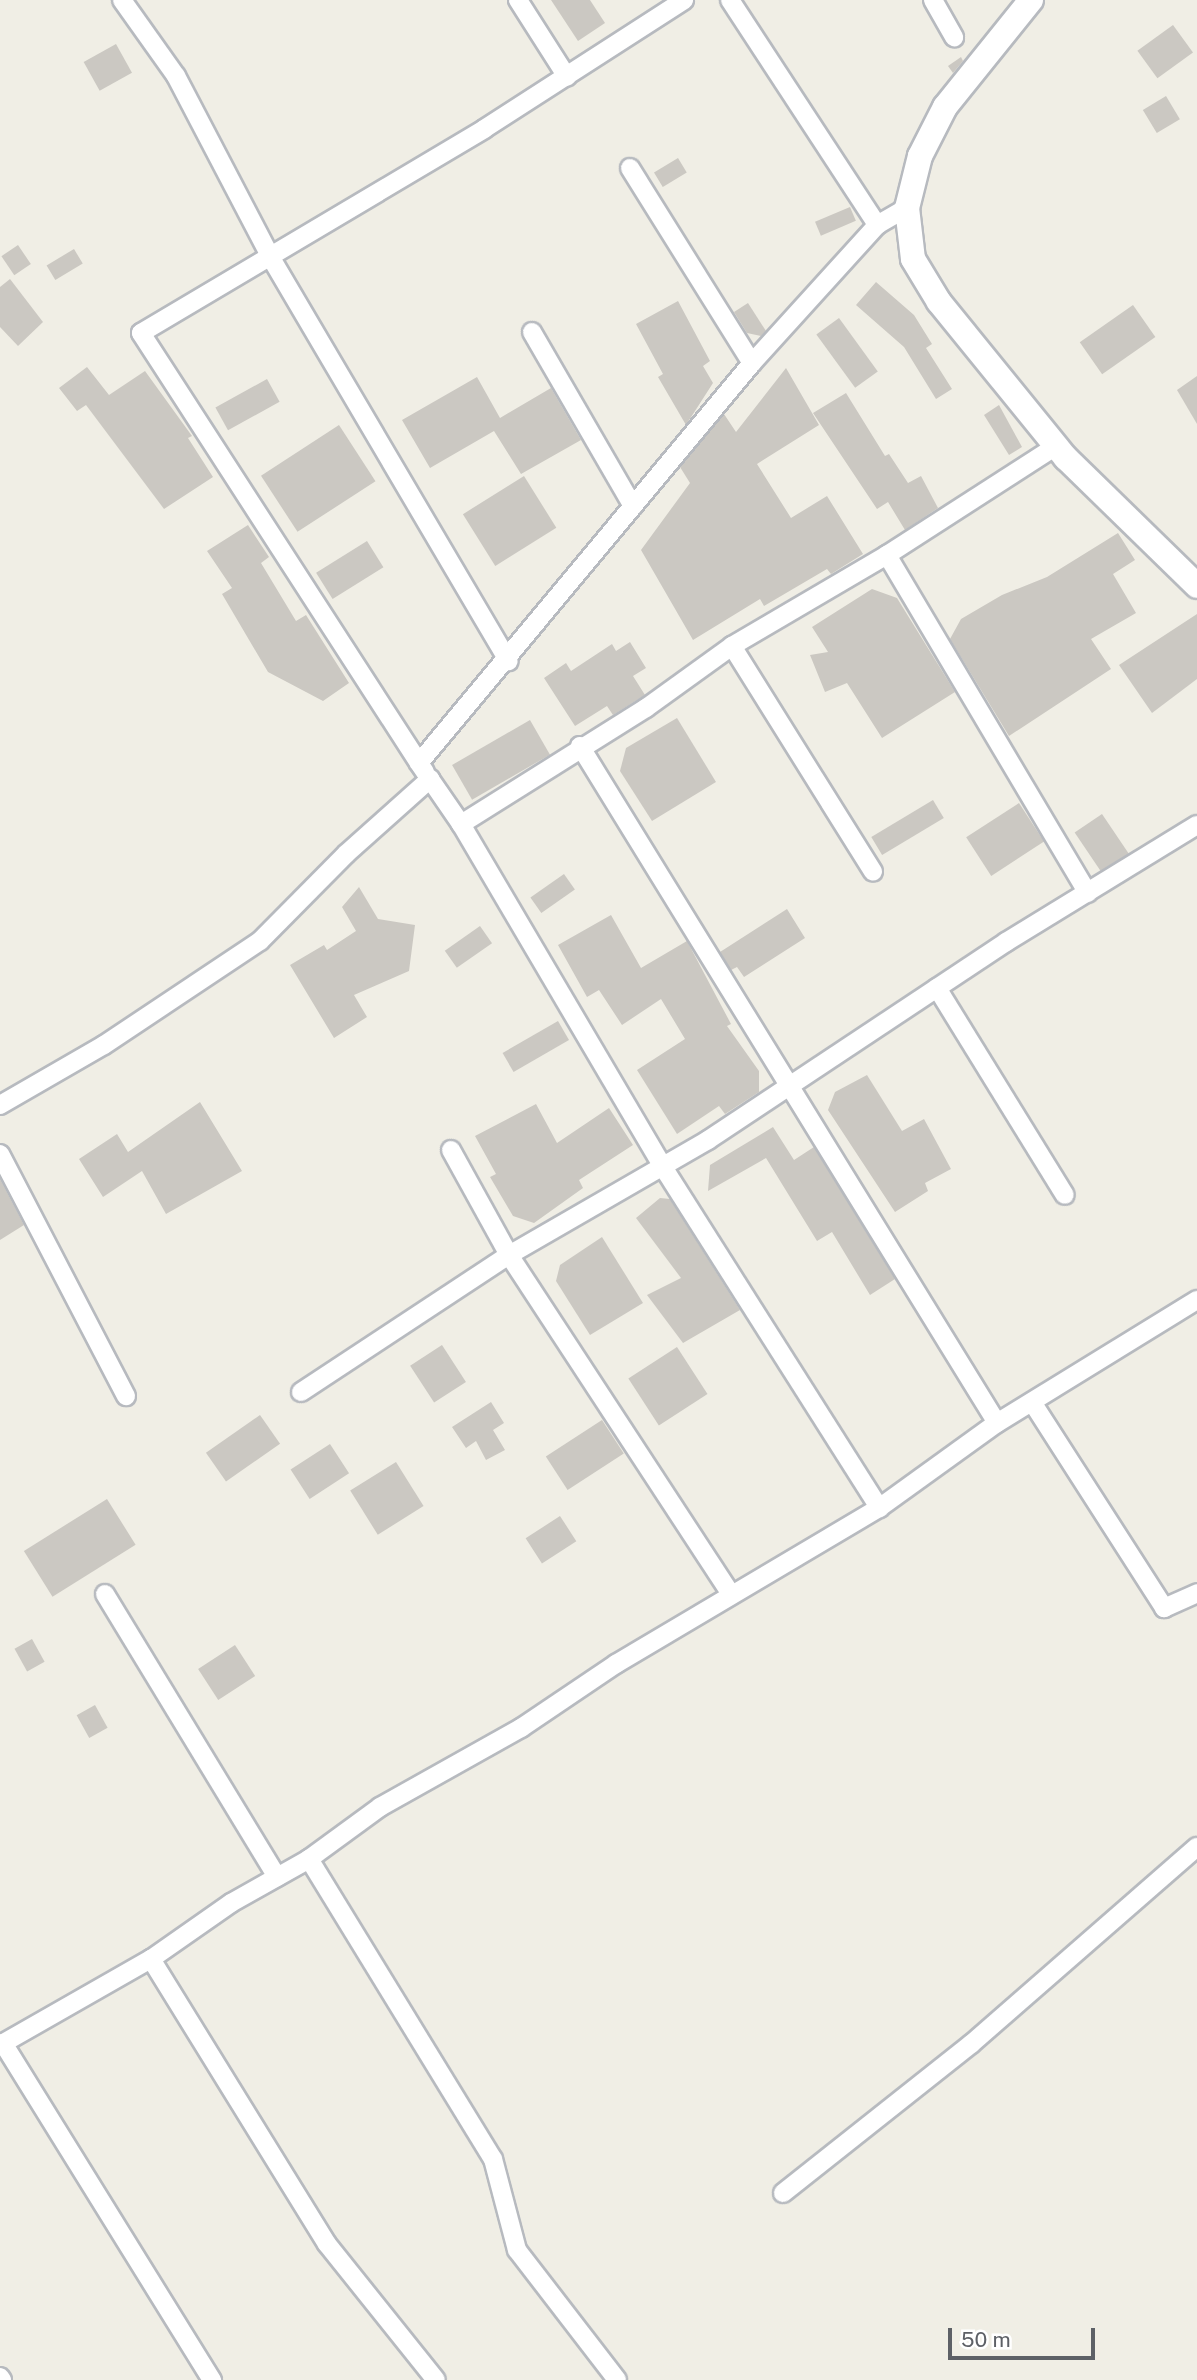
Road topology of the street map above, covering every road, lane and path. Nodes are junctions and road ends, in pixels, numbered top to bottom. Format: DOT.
graph roads {
  1 [pos="122,0"];
  2 [pos="518,0"];
  3 [pos="684,0"];
  4 [pos="730,0"];
  5 [pos="933,0"];
  6 [pos="1031,0"];
  7 [pos="954,37"];
  8 [pos="567,77"];
  9 [pos="630,168"];
  10 [pos="907,208"];
  11 [pos="877,225"];
  12 [pos="271,258"];
  13 [pos="532,332"];
  14 [pos="752,363"];
  15 [pos="1056,446"];
  16 [pos="633,506"];
  17 [pos="887,555"];
  18 [pos="1197,586"];
  19 [pos="732,646"];
  20 [pos="508,661"];
  21 [pos="580,746"];
  22 [pos="419,763"];
  23 [pos="430,779"];
  24 [pos="461,824"];
  25 [pos="1197,825"];
  26 [pos="873,872"];
  27 [pos="1088,892"];
  28 [pos="937,988"];
  29 [pos="790,1087"];
  30 [pos="0,1105"];
  31 [pos="451,1150"];
  32 [pos="0,1154"];
  33 [pos="663,1167"];
  34 [pos="1065,1195"];
  35 [pos="509,1255"];
  36 [pos="1197,1300"];
  37 [pos="301,1391"];
  38 [pos="126,1396"];
  39 [pos="1032,1402"];
  40 [pos="997,1423"];
  41 [pos="879,1507"];
  42 [pos="1197,1593"];
  43 [pos="105,1594"];
  44 [pos="731,1594"];
  45 [pos="1197,1847"];
  46 [pos="309,1859"];
  47 [pos="277,1877"];
  48 [pos="151,1959"];
  49 [pos="1,2044"];
  50 [pos="783,2193"];
  51 [pos="212,2380"];
  52 [pos="436,2380"];
  53 [pos="617,2380"];
  1 -- 12 [label="street"];
  2 -- 8 [label="street"];
  3 -- 8 [label="street"];
  4 -- 11 [label="street"];
  5 -- 7 [label="street"];
  6 -- 10 [label="main road"];
  8 -- 12 [label="street"];
  9 -- 14 [label="street"];
  10 -- 11 [label="street"];
  10 -- 15 [label="main road"];
  11 -- 14 [label="street"];
  12 -- 20 [label="street"];
  12 -- 22 [label="street"];
  13 -- 16 [label="street"];
  14 -- 16 [label="street"];
  15 -- 17 [label="street"];
  15 -- 18 [label="main road"];
  16 -- 20 [label="street"];
  17 -- 19 [label="street"];
  17 -- 27 [label="street"];
  19 -- 21 [label="street"];
  19 -- 26 [label="street"];
  20 -- 22 [label="street"];
  21 -- 24 [label="street"];
  21 -- 29 [label="street"];
  22 -- 23 [label="street"];
  23 -- 24 [label="street"];
  23 -- 30 [label="street"];
  24 -- 33 [label="street"];
  25 -- 27 [label="street"];
  27 -- 28 [label="street"];
  28 -- 29 [label="street"];
  28 -- 34 [label="street"];
  29 -- 33 [label="street"];
  29 -- 40 [label="street"];
  31 -- 35 [label="street"];
  32 -- 38 [label="street"];
  33 -- 35 [label="street"];
  33 -- 41 [label="street"];
  35 -- 37 [label="street"];
  35 -- 44 [label="street"];
  36 -- 39 [label="street"];
  39 -- 40 [label="street"];
  39 -- 42 [label="street"];
  40 -- 41 [label="street"];
  41 -- 44 [label="street"];
  43 -- 47 [label="street"];
  44 -- 46 [label="street"];
  45 -- 50 [label="street"];
  46 -- 47 [label="street"];
  46 -- 53 [label="street"];
  47 -- 48 [label="street"];
  48 -- 49 [label="street"];
  48 -- 52 [label="street"];
  49 -- 51 [label="street"];
}
